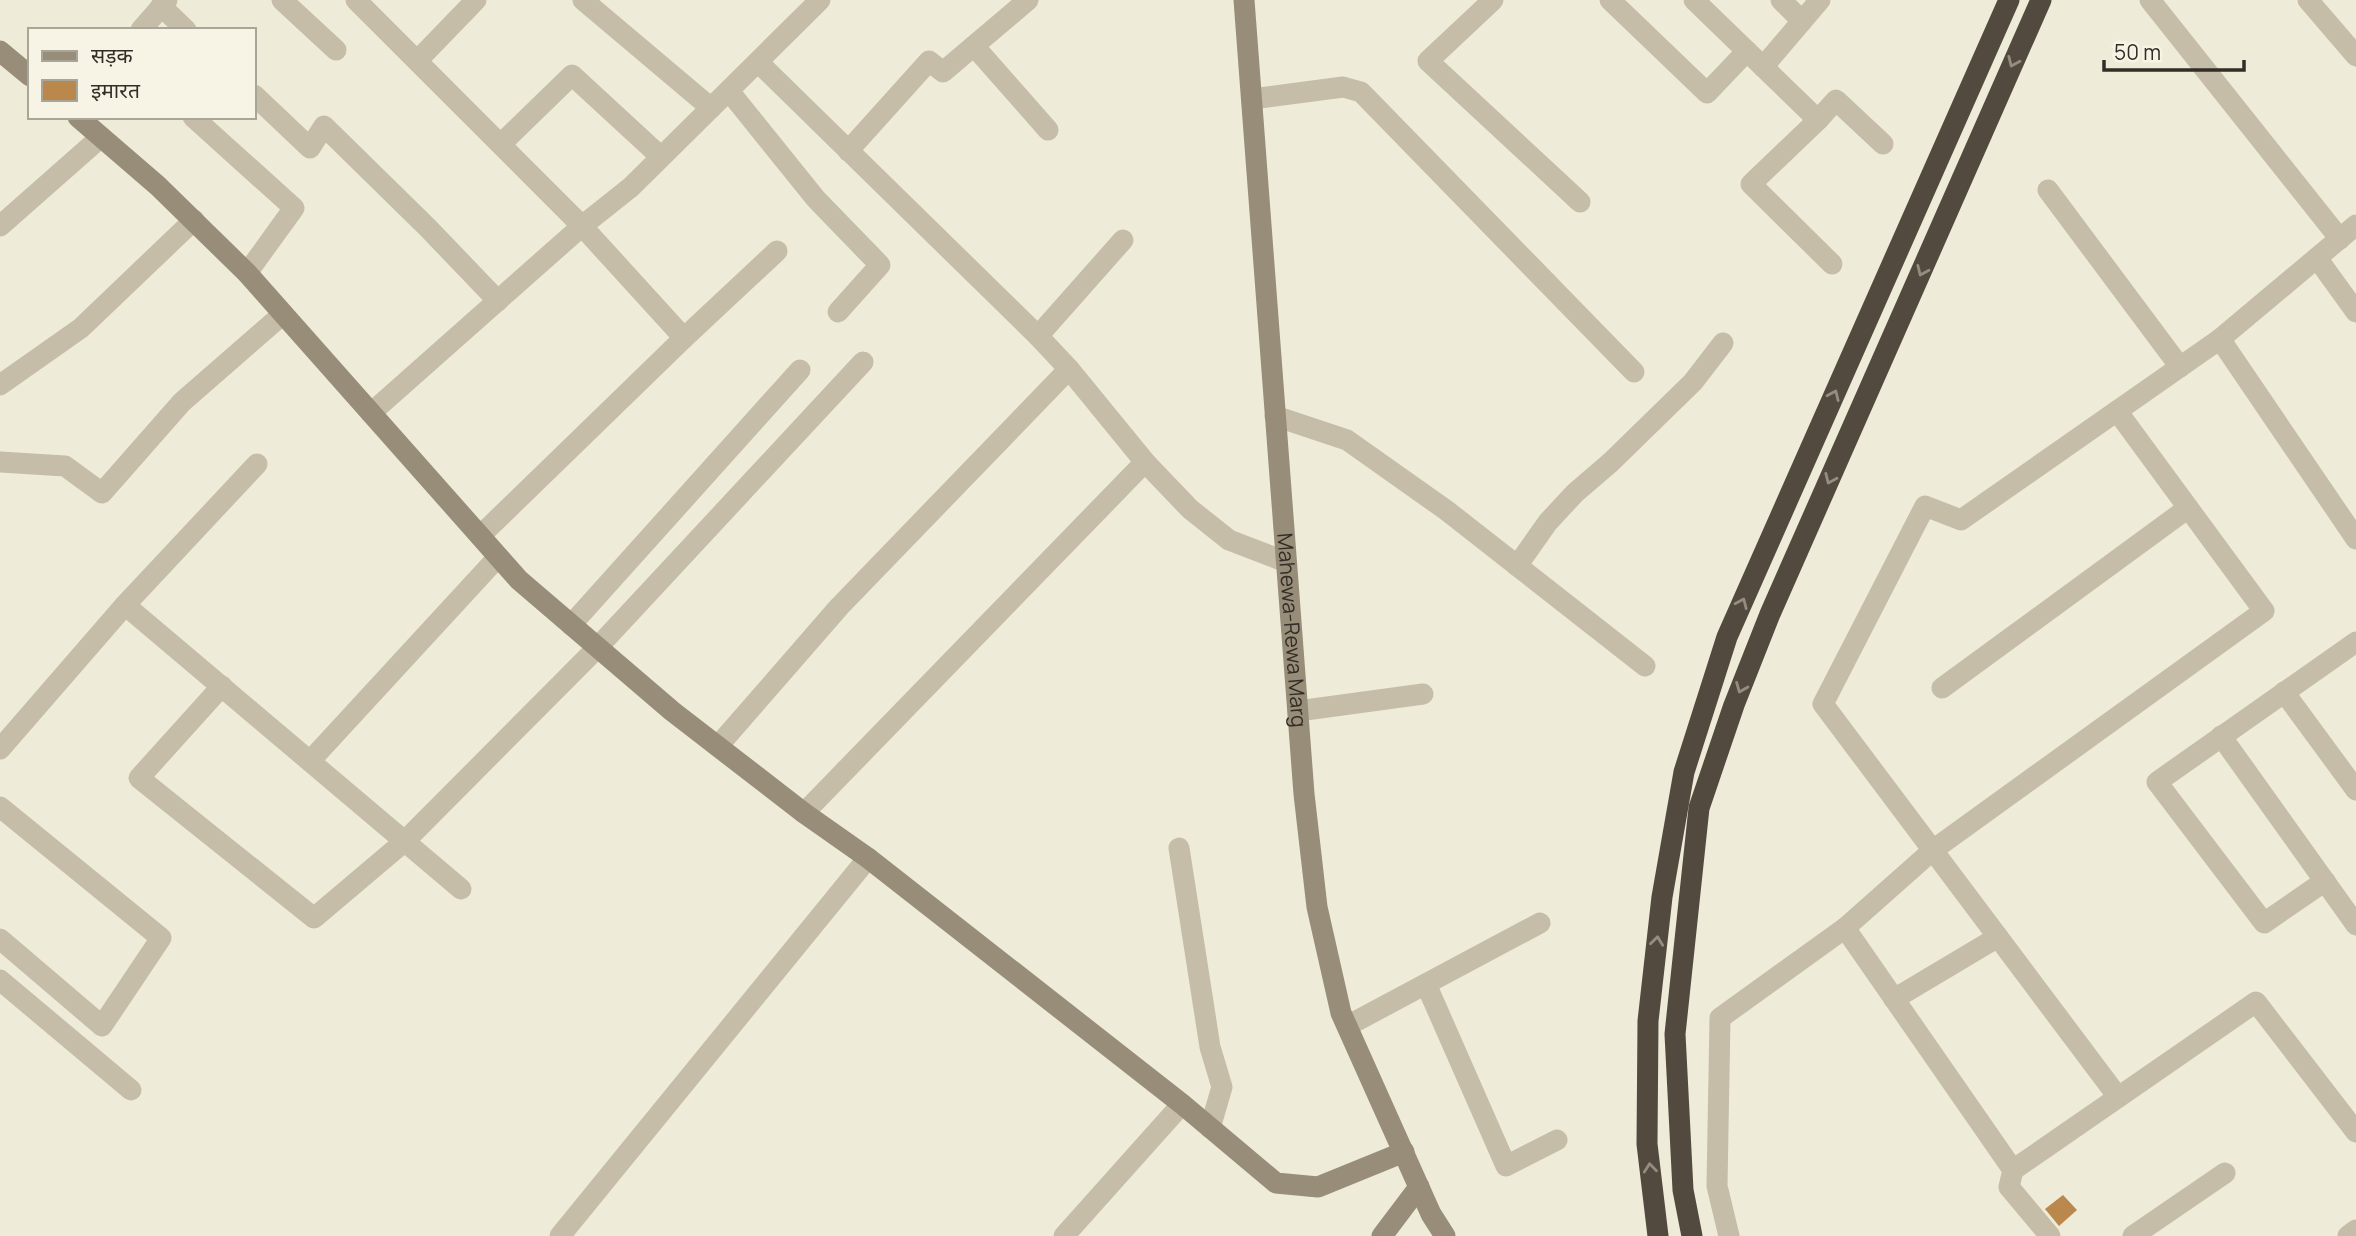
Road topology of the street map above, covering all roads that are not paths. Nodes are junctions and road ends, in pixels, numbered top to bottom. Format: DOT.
graph roads {
  1 [pos="282,0"];
  2 [pos="356,0"];
  3 [pos="476,0"];
  4 [pos="583,0"];
  5 [pos="820,0"];
  6 [pos="1028,0"];
  7 [pos="1244,0"];
  8 [pos="1493,0"];
  9 [pos="1610,0"];
  10 [pos="1694,0"];
  11 [pos="1781,0"];
  12 [pos="1820,0"];
  13 [pos="2009,0"];
  14 [pos="2041,0"];
  15 [pos="2150,0"];
  16 [pos="2308,0"];
  17 [pos="164,3"];
  18 [pos="1802,21"];
  19 [pos="143,28"];
  20 [pos="184,28"];
  21 [pos="974,46"];
  22 [pos="336,50"];
  23 [pos="0,51"];
  24 [pos="1747,51"];
  25 [pos="2356,56"];
  26 [pos="418,60"];
  27 [pos="758,62"];
  28 [pos="1763,67"];
  29 [pos="28,74"];
  30 [pos="729,91"];
  31 [pos="256,97"];
  32 [pos="1252,99"];
  33 [pos="711,108"];
  34 [pos="80,119"];
  35 [pos="195,119"];
  36 [pos="1818,120"];
  37 [pos="1048,130"];
  38 [pos="101,137"];
  39 [pos="1884,144"];
  40 [pos="501,145"];
  41 [pos="848,151"];
  42 [pos="661,157"];
  43 [pos="2048,190"];
  44 [pos="1580,202"];
  45 [pos="194,220"];
  46 [pos="0,226"];
  47 [pos="582,226"];
  48 [pos="2348,232"];
  49 [pos="1123,240"];
  50 [pos="777,251"];
  51 [pos="2317,258"];
  52 [pos="1832,264"];
  53 [pos="247,272"];
  54 [pos="498,301"];
  55 [pos="838,312"];
  56 [pos="2356,312"];
  57 [pos="283,314"];
  58 [pos="1038,336"];
  59 [pos="684,338"];
  60 [pos="2220,339"];
  61 [pos="1723,343"];
  62 [pos="863,362"];
  63 [pos="2180,367"];
  64 [pos="1069,369"];
  65 [pos="800,370"];
  66 [pos="1634,372"];
  67 [pos="0,385"];
  68 [pos="2117,411"];
  69 [pos="371,413"];
  70 [pos="1275,415"];
  71 [pos="0,462"];
  72 [pos="1145,462"];
  73 [pos="257,464"];
  74 [pos="2188,508"];
  75 [pos="480,536"];
  76 [pos="2356,539"];
  77 [pos="498,557"];
  78 [pos="1286,562"];
  79 [pos="1517,566"];
  80 [pos="125,605"];
  81 [pos="571,625"];
  82 [pos="2356,642"];
  83 [pos="597,648"];
  84 [pos="1645,666"];
  85 [pos="222,686"];
  86 [pos="1942,688"];
  87 [pos="2284,692"];
  88 [pos="1423,694"];
  89 [pos="1298,711"];
  90 [pos="2221,736"];
  91 [pos="718,746"];
  92 [pos="0,748"];
  93 [pos="310,761"];
  94 [pos="2356,789"];
  95 [pos="0,807"];
  96 [pos="804,813"];
  97 [pos="405,841"];
  98 [pos="1179,848"];
  99 [pos="1933,850"];
  100 [pos="868,858"];
  101 [pos="2325,881"];
  102 [pos="461,889"];
  103 [pos="1540,923"];
  104 [pos="2356,925"];
  105 [pos="1845,928"];
  106 [pos="1998,937"];
  107 [pos="0,939"];
  108 [pos="0,980"];
  109 [pos="1426,984"];
  110 [pos="1894,999"];
  111 [pos="1347,1026"];
  112 [pos="131,1090"];
  113 [pos="2118,1097"];
  114 [pos="1182,1104"];
  115 [pos="1210,1128"];
  116 [pos="2356,1132"];
  117 [pos="1557,1140"];
  118 [pos="1404,1152"];
  119 [pos="2012,1170"];
  120 [pos="2225,1173"];
  121 [pos="1419,1187"];
  122 [pos="2356,1230"];
  123 [pos="560,1236"];
  124 [pos="1064,1236"];
  125 [pos="1382,1236"];
  126 [pos="1445,1236"];
  127 [pos="1658,1236"];
  128 [pos="1692,1236"];
  129 [pos="1729,1236"];
  130 [pos="2050,1236"];
  131 [pos="2133,1236"];
  132 [pos="2348,1236"];
  1 -- 22 [label="street"];
  2 -- 26 [label="street"];
  3 -- 26 [label="street"];
  4 -- 33 [label="street"];
  5 -- 27 [label="street"];
  6 -- 21 [label="street"];
  7 -- 32 [label="street, Mahewa-Rewa Marg"];
  8 -- 44 [label="street"];
  9 -- 24 [label="street"];
  10 -- 24 [label="street"];
  11 -- 18 [label="street"];
  12 -- 18 [label="street"];
  127 -- 13 [label="highway, one-way"];
  14 -- 128 [label="highway, one-way"];
  15 -- 48 [label="street"];
  16 -- 25 [label="street"];
  17 -- 19 [label="street"];
  17 -- 20 [label="street"];
  18 -- 28 [label="street"];
  21 -- 37 [label="street"];
  21 -- 41 [label="street"];
  23 -- 29 [label="street"];
  24 -- 28 [label="street"];
  26 -- 40 [label="street"];
  27 -- 30 [label="street"];
  27 -- 41 [label="street"];
  28 -- 36 [label="street"];
  30 -- 33 [label="street"];
  30 -- 55 [label="street"];
  31 -- 54 [label="street"];
  32 -- 66 [label="street"];
  32 -- 70 [label="street, Mahewa-Rewa Marg"];
  33 -- 42 [label="street"];
  34 -- 38 [label="street"];
  35 -- 53 [label="street"];
  36 -- 39 [label="street"];
  36 -- 52 [label="street"];
  38 -- 45 [label="street"];
  38 -- 46 [label="street"];
  40 -- 42 [label="street"];
  40 -- 47 [label="street"];
  41 -- 58 [label="street"];
  42 -- 47 [label="street"];
  43 -- 63 [label="street"];
  45 -- 53 [label="street"];
  45 -- 67 [label="street"];
  47 -- 54 [label="street"];
  47 -- 59 [label="street"];
  48 -- 51 [label="street"];
  49 -- 58 [label="street"];
  50 -- 59 [label="street"];
  51 -- 56 [label="street"];
  51 -- 60 [label="street"];
  53 -- 57 [label="street"];
  54 -- 69 [label="street"];
  57 -- 69 [label="street"];
  57 -- 71 [label="street"];
  58 -- 64 [label="street"];
  59 -- 75 [label="street"];
  60 -- 63 [label="street"];
  60 -- 76 [label="street"];
  61 -- 79 [label="street"];
  62 -- 83 [label="street"];
  63 -- 68 [label="street"];
  64 -- 72 [label="street"];
  64 -- 91 [label="street"];
  65 -- 81 [label="street"];
  68 -- 74 [label="street"];
  68 -- 99 [label="street"];
  69 -- 75 [label="street"];
  70 -- 78 [label="street, Mahewa-Rewa Marg"];
  70 -- 79 [label="street"];
  72 -- 78 [label="street"];
  72 -- 96 [label="street"];
  73 -- 80 [label="street"];
  74 -- 86 [label="street"];
  74 -- 99 [label="street"];
  75 -- 77 [label="street"];
  77 -- 81 [label="street"];
  77 -- 93 [label="street"];
  78 -- 89 [label="street, Mahewa-Rewa Marg"];
  79 -- 84 [label="street"];
  80 -- 85 [label="street"];
  80 -- 92 [label="street"];
  81 -- 83 [label="street"];
  82 -- 87 [label="street"];
  83 -- 91 [label="street"];
  83 -- 97 [label="street"];
  85 -- 93 [label="street"];
  85 -- 97 [label="street"];
  87 -- 90 [label="street"];
  87 -- 94 [label="street"];
  88 -- 89 [label="street"];
  89 -- 111 [label="street, Mahewa-Rewa Marg"];
  90 -- 101 [label="street"];
  90 -- 101 [label="street"];
  91 -- 96 [label="street"];
  93 -- 97 [label="street"];
  95 -- 107 [label="street"];
  96 -- 100 [label="street"];
  97 -- 102 [label="street"];
  98 -- 115 [label="street"];
  99 -- 105 [label="street"];
  99 -- 106 [label="street"];
  100 -- 114 [label="street"];
  100 -- 123 [label="street"];
  101 -- 104 [label="street"];
  103 -- 109 [label="street"];
  105 -- 110 [label="street"];
  105 -- 129 [label="street"];
  106 -- 110 [label="street"];
  106 -- 113 [label="street"];
  108 -- 112 [label="street"];
  109 -- 111 [label="street"];
  109 -- 117 [label="street"];
  110 -- 119 [label="street"];
  111 -- 118 [label="street, Mahewa-Rewa Marg"];
  113 -- 116 [label="street"];
  113 -- 119 [label="street"];
  114 -- 115 [label="street"];
  114 -- 124 [label="street"];
  115 -- 118 [label="street"];
  118 -- 121 [label="street, Mahewa-Rewa Marg"];
  119 -- 130 [label="street"];
  120 -- 131 [label="street"];
  121 -- 125 [label="street"];
  121 -- 126 [label="street, Mahewa-Rewa Marg"];
  122 -- 132 [label="street"];
}
